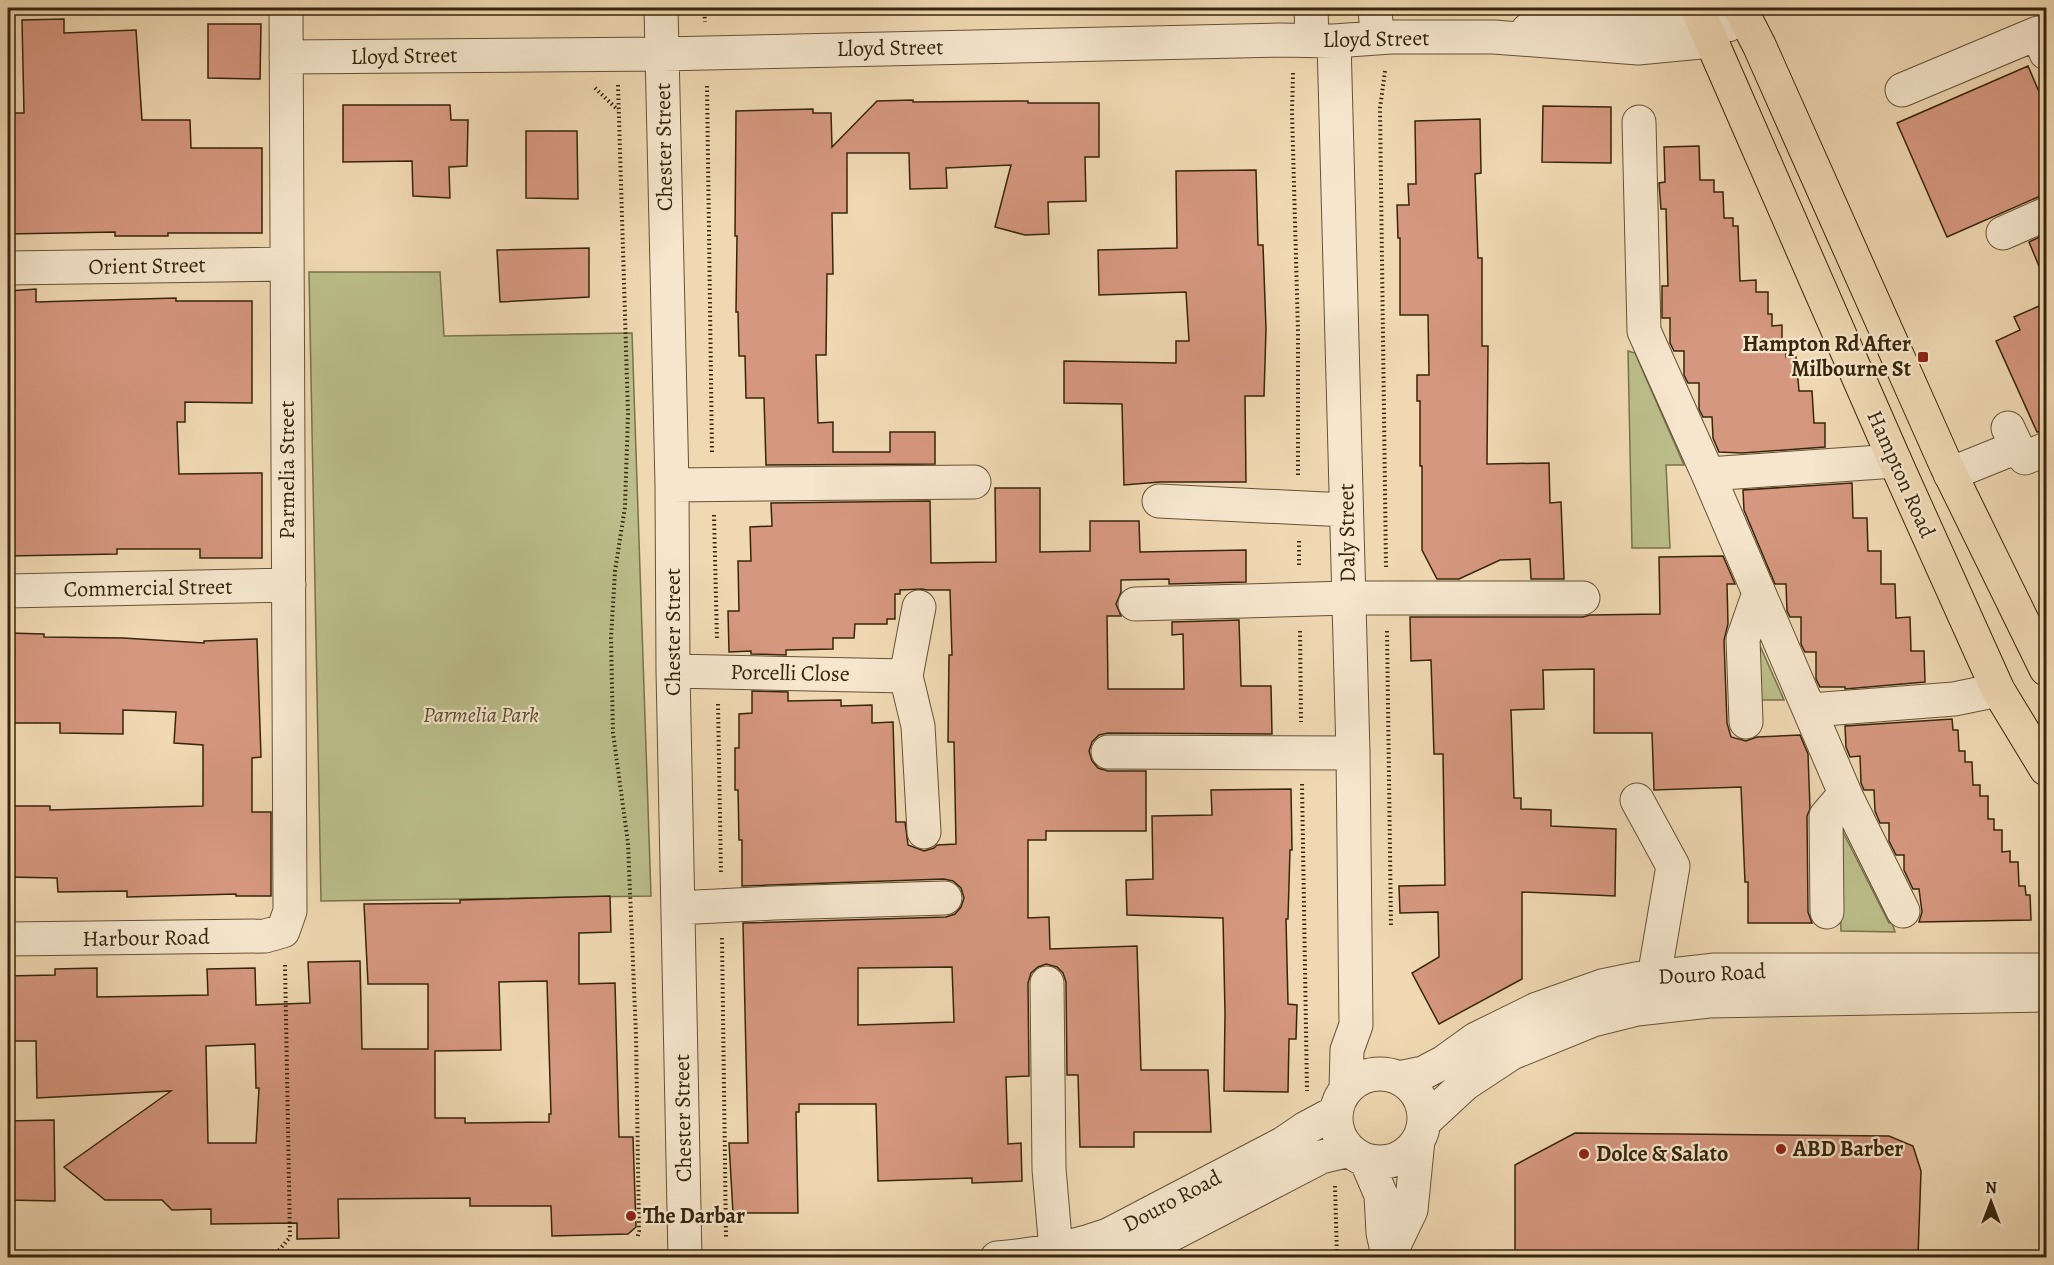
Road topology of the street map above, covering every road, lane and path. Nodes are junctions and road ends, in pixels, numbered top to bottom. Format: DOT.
graph roads {
  1 [pos="286,8"];
  2 [pos="661,8"];
  3 [pos="1311,8"];
  4 [pos="1611,10"];
  5 [pos="1715,17"];
  6 [pos="1376,22"];
  7 [pos="1494,38"];
  8 [pos="1279,40"];
  9 [pos="1323,40"];
  10 [pos="2046,52"];
  11 [pos="628,54"];
  12 [pos="662,54"];
  13 [pos="286,57"];
  14 [pos="1386,69"];
  15 [pos="594,88"];
  16 [pos="1902,90"];
  17 [pos="618,111"];
  18 [pos="1639,122"];
  19 [pos="2046,214"];
  20 [pos="2003,233"];
  21 [pos="1382,250"];
  22 [pos="286,264"];
  23 [pos="8,268"];
  24 [pos="2024,441"];
  25 [pos="1895,461"];
  26 [pos="1708,474"];
  27 [pos="1950,474"];
  28 [pos="974,482"];
  29 [pos="672,485"];
  30 [pos="1159,501"];
  31 [pos="1299,508"];
  32 [pos="1346,510"];
  33 [pos="289,585"];
  34 [pos="8,591"];
  35 [pos="1759,592"];
  36 [pos="1348,598"];
  37 [pos="1583,598"];
  38 [pos="1299,599"];
  39 [pos="1135,604"];
  40 [pos="919,607"];
  41 [pos="2046,669"];
  42 [pos="673,671"];
  43 [pos="906,676"];
  44 [pos="1998,690"];
  45 [pos="1811,710"];
  46 [pos="1746,722"];
  47 [pos="1108,752"];
  48 [pos="1302,753"];
  49 [pos="1353,753"];
  50 [pos="2046,769"];
  51 [pos="1847,798"];
  52 [pos="1637,800"];
  53 [pos="924,832"];
  54 [pos="945,898"];
  55 [pos="678,908"];
  56 [pos="1903,911"];
  57 [pos="1827,912"];
  58 [pos="283,931"];
  59 [pos="8,939"];
  60 [pos="2046,970"];
  61 [pos="1654,977"];
  62 [pos="1047,983"];
  63 [pos="2046,995"];
  64 [pos="1356,1025"];
  65 [pos="1391,1076"];
  66 [pos="1330,1101"];
  67 [pos="1421,1131"];
  68 [pos="1358,1155"];
  69 [pos="1331,1184"];
  70 [pos="637,1239"];
  71 [pos="1056,1250"];
  72 [pos="276,1254"];
  73 [pos="1388,1256"];
  74 [pos="685,1257"];
  75 [pos="997,1257"];
  76 [pos="1122,1257"];
  77 [pos="1337,1257"];
  1 -- 13 [label="street, Parmelia Street"];
  2 -- 12 [label="street, Chester Street"];
  3 -- 9 [label="street, Daly Street"];
  4 -- 5 [label="street"];
  4 -- 7 [label="street"];
  5 -- 7 [label="street"];
  5 -- 25 [label="main road, Hampton Road"];
  5 -- 27 [label="main road, Hampton Road"];
  6 -- 7 [label="street, Lloyd Street"];
  6 -- 9 [label="street, Lloyd Street"];
  8 -- 9 [label="street, Lloyd Street"];
  8 -- 12 [label="street, Lloyd Street"];
  8 -- 31 [label="path"];
  9 -- 32 [label="street, Daly Street"];
  10 -- 16 [label="street"];
  11 -- 12 [label="street, Lloyd Street"];
  11 -- 13 [label="street, Lloyd Street"];
  11 -- 17 [label="path"];
  12 -- 29 [label="street, Chester Street"];
  13 -- 22 [label="street, Parmelia Street"];
  14 -- 21 [label="path"];
  15 -- 17 [label="path"];
  17 -- 70 [label="path"];
  18 -- 26 [label="street"];
  19 -- 20 [label="street"];
  22 -- 23 [label="street, Orient Street"];
  22 -- 33 [label="street, Parmelia Street"];
  24 -- 27 [label="street"];
  25 -- 26 [label="street"];
  25 -- 44 [label="main road, Hampton Road"];
  26 -- 35 [label="street"];
  27 -- 41 [label="main road, Hampton Road"];
  28 -- 29 [label="street"];
  29 -- 42 [label="street, Chester Street"];
  30 -- 31 [label="street"];
  31 -- 32 [label="street"];
  31 -- 38 [label="path"];
  32 -- 36 [label="street, Daly Street"];
  33 -- 34 [label="street, Commercial Street"];
  33 -- 58 [label="street, Parmelia Street"];
  35 -- 45 [label="street"];
  35 -- 46 [label="street"];
  36 -- 37 [label="street"];
  36 -- 38 [label="street"];
  36 -- 49 [label="street, Daly Street"];
  38 -- 39 [label="street"];
  38 -- 48 [label="path"];
  40 -- 43 [label="street"];
  42 -- 43 [label="street, Porcelli Close"];
  42 -- 55 [label="street, Chester Street"];
  43 -- 53 [label="street"];
  44 -- 45 [label="street"];
  44 -- 50 [label="main road, Hampton Road"];
  45 -- 51 [label="street"];
  47 -- 48 [label="street"];
  48 -- 49 [label="street"];
  48 -- 66 [label="path"];
  49 -- 64 [label="street, Daly Street"];
  51 -- 56 [label="street"];
  51 -- 57 [label="street"];
  52 -- 61 [label="street"];
  54 -- 55 [label="street"];
  55 -- 74 [label="street, Chester Street"];
  58 -- 59 [label="street, Harbour Road"];
  58 -- 72 [label="path"];
  60 -- 61 [label="street, Douro Road"];
  61 -- 65 [label="street, Douro Road"];
  62 -- 71 [label="street"];
  63 -- 67 [label="street, Douro Road"];
  64 -- 65 [label="street"];
  64 -- 66 [label="street, Daly Street"];
  65 -- 66 [label="street"];
  65 -- 67 [label="street"];
  66 -- 68 [label="street"];
  66 -- 71 [label="street, Douro Road"];
  67 -- 68 [label="street"];
  67 -- 73 [label="street"];
  68 -- 73 [label="street"];
  68 -- 76 [label="street, Douro Road"];
  69 -- 77 [label="path"];
  71 -- 75 [label="street, Douro Road"];
}
